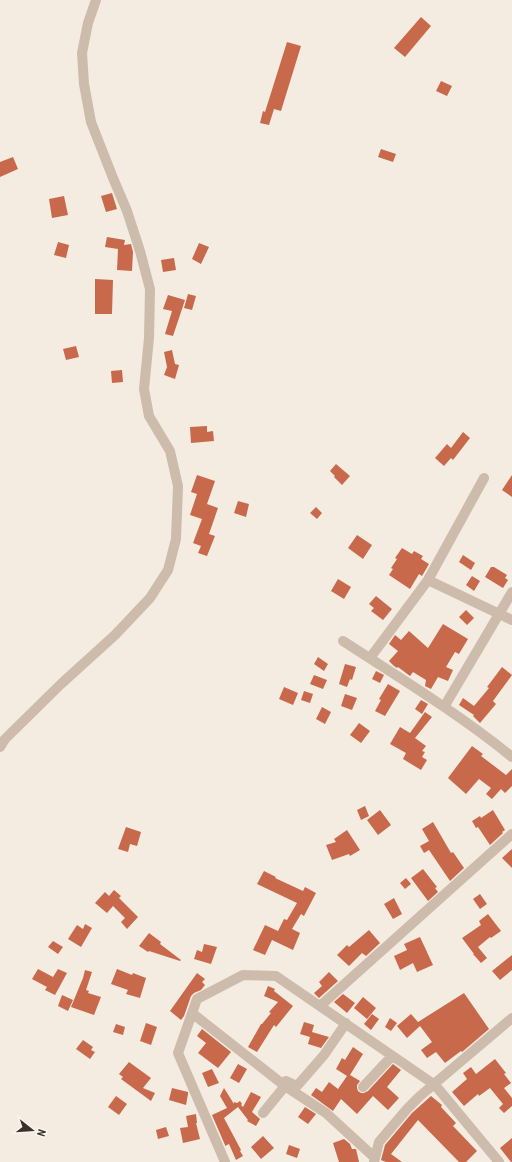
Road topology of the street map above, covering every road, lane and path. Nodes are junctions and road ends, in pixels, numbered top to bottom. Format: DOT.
graph roads {
  1 [pos="96,0"];
  2 [pos="484,478"];
  3 [pos="428,580"];
  4 [pos="512,592"];
  5 [pos="500,614"];
  6 [pos="512,620"];
  7 [pos="343,641"];
  8 [pos="370,658"];
  9 [pos="444,707"];
  10 [pos="0,747"];
  11 [pos="512,757"];
  12 [pos="512,834"];
  13 [pos="320,1006"];
  14 [pos="192,1013"];
  15 [pos="512,1018"];
  16 [pos="346,1023"];
  17 [pos="392,1056"];
  18 [pos="435,1085"];
  19 [pos="285,1086"];
  20 [pos="363,1087"];
  21 [pos="263,1113"];
  22 [pos="374,1160"];
  23 [pos="224,1162"];
  24 [pos="499,1162"];
  1 -- 10 [label="street"];
  2 -- 3 [label="street"];
  3 -- 5 [label="street"];
  3 -- 8 [label="street"];
  4 -- 5 [label="street"];
  5 -- 6 [label="street"];
  5 -- 9 [label="street"];
  7 -- 8 [label="street"];
  8 -- 9 [label="street"];
  9 -- 11 [label="street"];
  12 -- 13 [label="street"];
  13 -- 14 [label="street"];
  13 -- 16 [label="street"];
  14 -- 19 [label="street"];
  14 -- 23 [label="street"];
  15 -- 18 [label="street"];
  16 -- 17 [label="street"];
  16 -- 19 [label="street"];
  17 -- 18 [label="street"];
  17 -- 20 [label="street"];
  18 -- 22 [label="street"];
  18 -- 24 [label="street"];
  19 -- 21 [label="street"];
  19 -- 22 [label="street"];
}
